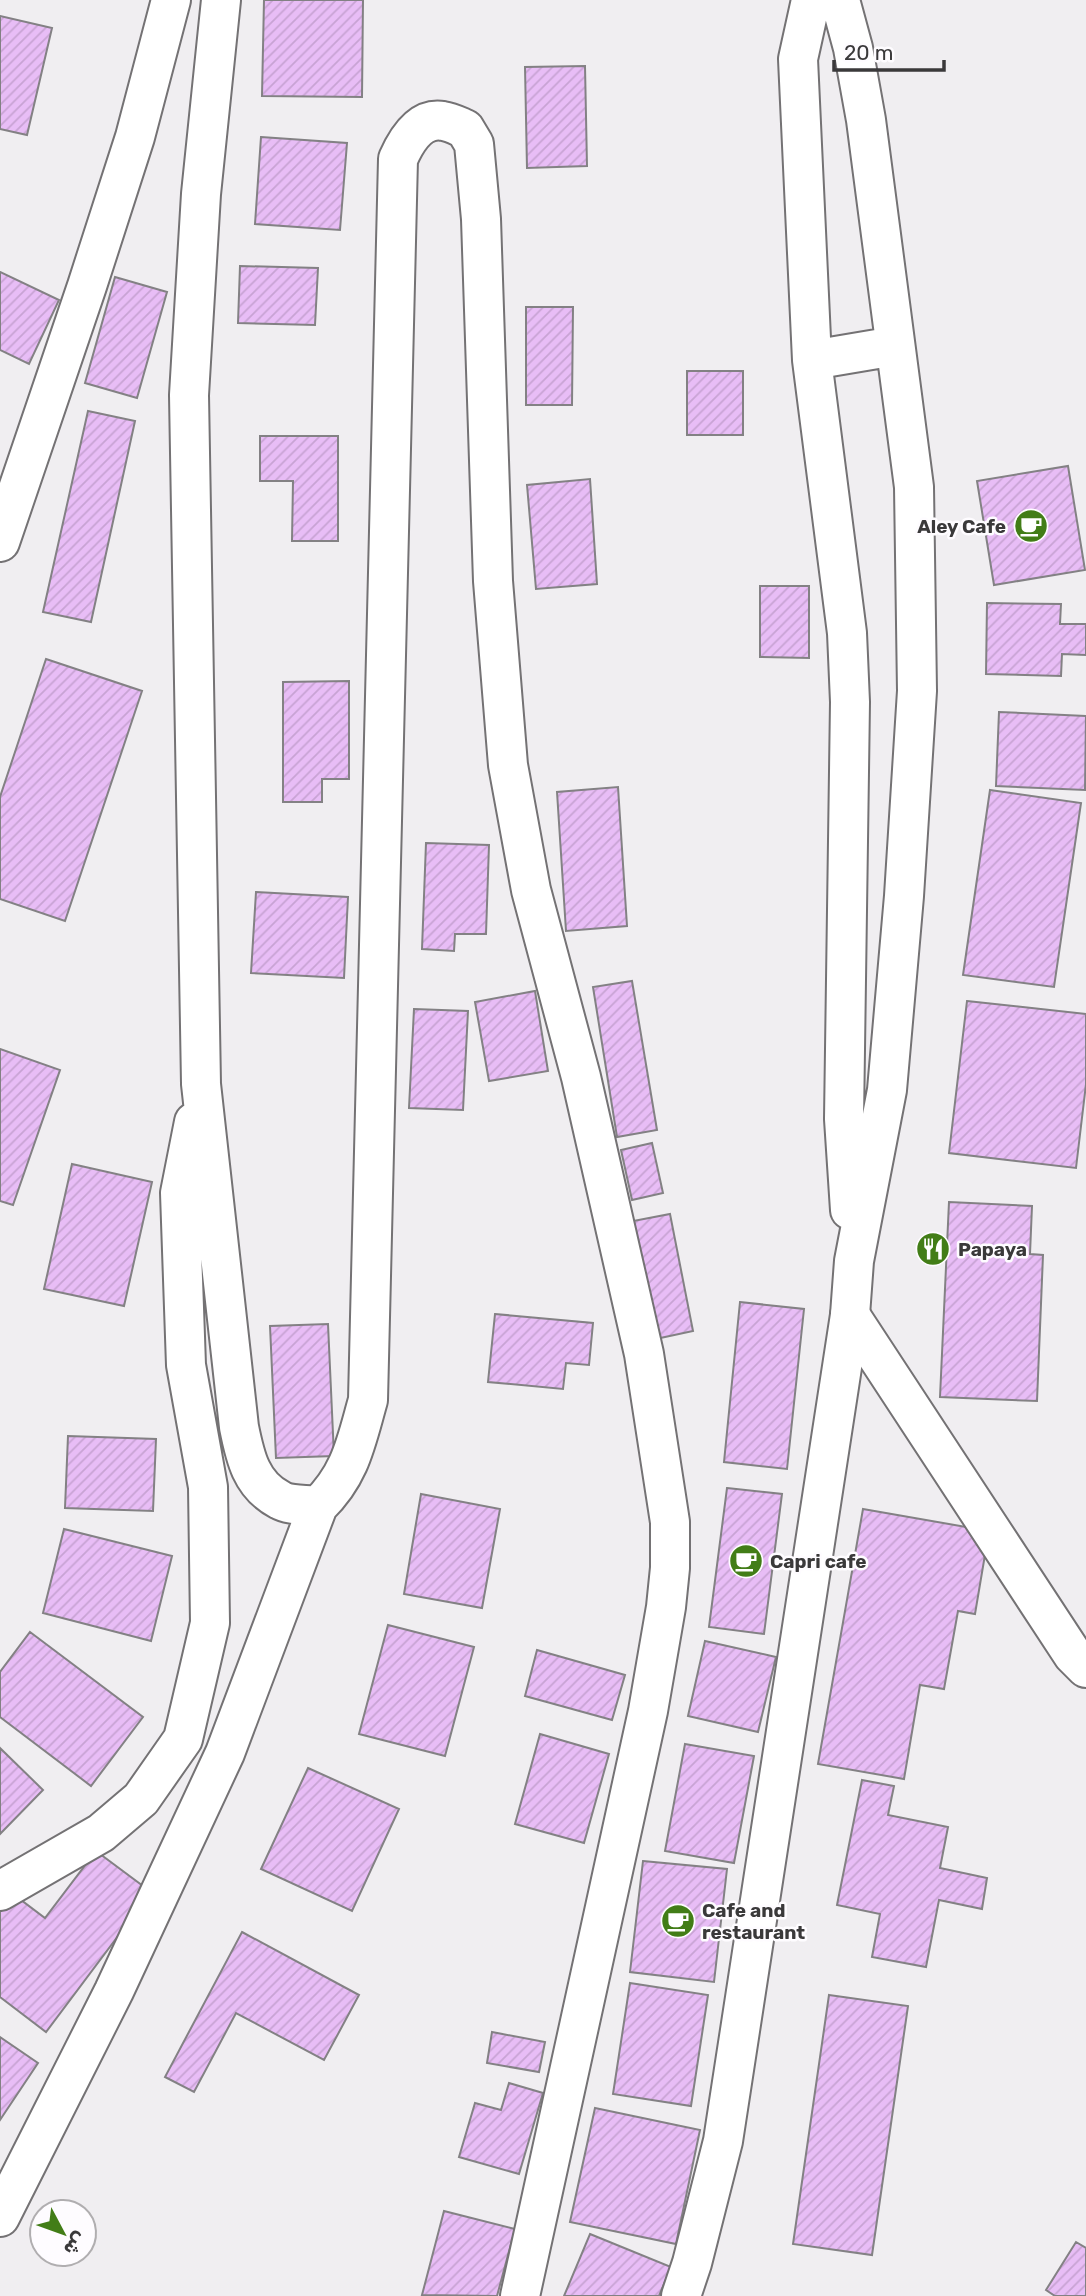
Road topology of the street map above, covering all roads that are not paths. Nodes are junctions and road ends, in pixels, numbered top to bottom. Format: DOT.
graph roads {
  1 [pos="171,0"];
  2 [pos="221,0"];
  3 [pos="811,0"];
  4 [pos="840,0"];
  5 [pos="895,346"];
  6 [pos="812,360"];
  7 [pos="0,542"];
  8 [pos="201,1084"];
  9 [pos="854,1261"];
  10 [pos="850,1315"];
  11 [pos="318,1506"];
  12 [pos="1086,1668"];
  13 [pos="0,1891"];
  14 [pos="0,2217"];
  15 [pos="520,2296"];
  16 [pos="681,2296"];
  1 -- 7 [label="street"];
  2 -- 8 [label="street"];
  3 -- 6 [label="street"];
  4 -- 5 [label="street"];
  5 -- 6 [label="street"];
  5 -- 9 [label="street"];
  6 -- 9 [label="street"];
  8 -- 11 [label="street"];
  8 -- 13 [label="street"];
  9 -- 10 [label="street"];
  10 -- 12 [label="street"];
  10 -- 16 [label="street"];
  11 -- 14 [label="street"];
  11 -- 15 [label="street"];
}
